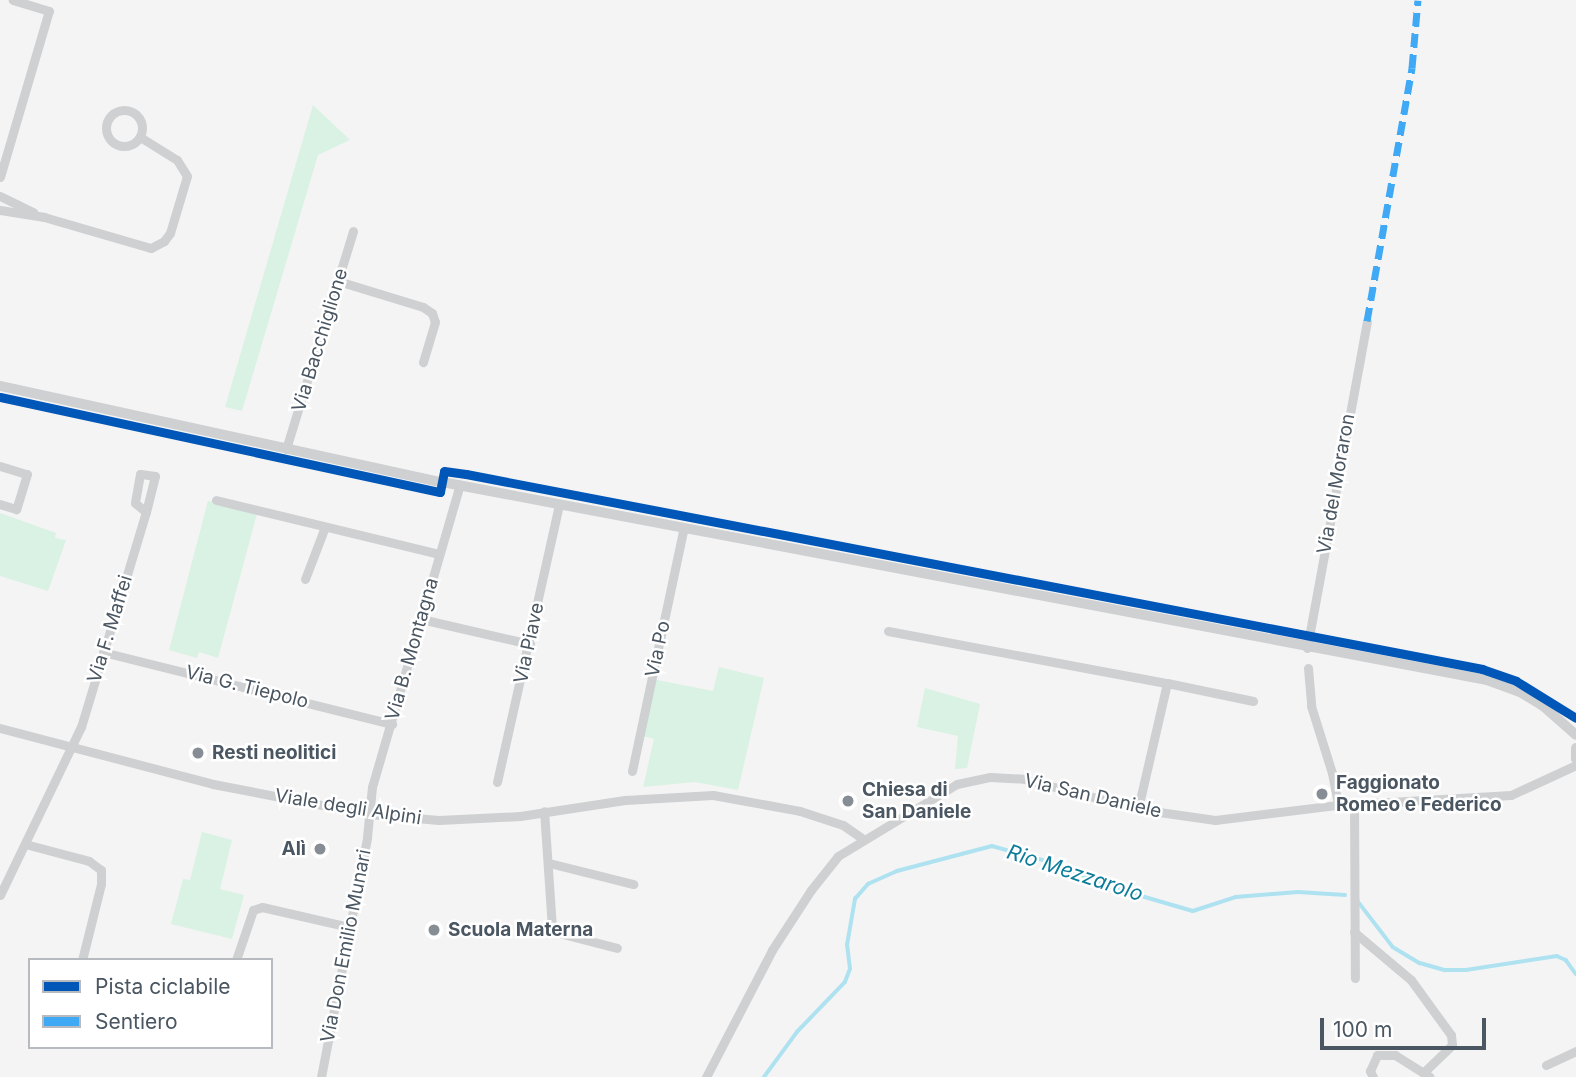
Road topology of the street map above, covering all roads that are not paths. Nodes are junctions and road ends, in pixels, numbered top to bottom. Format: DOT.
graph roads {
  1 [pos="13,0"];
  2 [pos="140,137"];
  3 [pos="0,177"];
  4 [pos="0,196"];
  5 [pos="0,209"];
  6 [pos="44,217"];
  7 [pos="353,231"];
  8 [pos="338,281"];
  9 [pos="1367,321"];
  10 [pos="423,362"];
  11 [pos="0,386"];
  12 [pos="286,449"];
  13 [pos="0,466"];
  14 [pos="460,485"];
  15 [pos="216,500"];
  16 [pos="0,503"];
  17 [pos="559,503"];
  18 [pos="146,512"];
  19 [pos="325,527"];
  20 [pos="684,527"];
  21 [pos="439,554"];
  22 [pos="305,579"];
  23 [pos="421,619"];
  24 [pos="888,631"];
  25 [pos="530,644"];
  26 [pos="1307,648"];
  27 [pos="103,652"];
  28 [pos="1308,668"];
  29 [pos="1167,683"];
  30 [pos="1253,701"];
  31 [pos="392,724"];
  32 [pos="0,727"];
  33 [pos="1576,734"];
  34 [pos="73,746"];
  35 [pos="1576,748"];
  36 [pos="1576,759"];
  37 [pos="1576,765"];
  38 [pos="632,772"];
  39 [pos="498,782"];
  40 [pos="1354,804"];
  41 [pos="1338,805"];
  42 [pos="1138,809"];
  43 [pos="544,811"];
  44 [pos="369,814"];
  45 [pos="863,839"];
  46 [pos="25,844"];
  47 [pos="550,863"];
  48 [pos="633,884"];
  49 [pos="0,895"];
  50 [pos="349,926"];
  51 [pos="519,926"];
  52 [pos="551,931"];
  53 [pos="1354,932"];
  54 [pos="617,948"];
  55 [pos="83,958"];
  56 [pos="237,958"];
  57 [pos="1355,978"];
  58 [pos="1576,1051"];
  59 [pos="1546,1065"];
  60 [pos="1427,1075"];
  61 [pos="321,1077"];
  62 [pos="706,1077"];
  63 [pos="1373,1077"];
  1 -- 3 [label="street"];
  2 -- 2 [label="street"];
  2 -- 6 [label="street"];
  4 -- 6 [label="street"];
  5 -- 6 [label="street"];
  7 -- 8 [label="street, Via Bacchiglione"];
  8 -- 10 [label="street"];
  8 -- 12 [label="street, Via Bacchiglione"];
  9 -- 26 [label="street, Via del Moraron"];
  11 -- 12 [label="street"];
  12 -- 14 [label="street"];
  13 -- 16 [label="street"];
  14 -- 17 [label="street"];
  14 -- 21 [label="street, Via B. Montagna"];
  15 -- 19 [label="street"];
  17 -- 20 [label="street"];
  17 -- 25 [label="street, Via Piave"];
  18 -- 27 [label="street, Via F. Maffei"];
  19 -- 21 [label="street"];
  19 -- 22 [label="street"];
  20 -- 26 [label="street"];
  20 -- 38 [label="street, Via Po"];
  21 -- 23 [label="street, Via B. Montagna"];
  23 -- 25 [label="street"];
  23 -- 31 [label="street, Via B. Montagna"];
  24 -- 29 [label="street"];
  25 -- 39 [label="street, Via Piave"];
  26 -- 33 [label="street"];
  27 -- 31 [label="street, Via G. Tiepolo"];
  27 -- 34 [label="street, Via F. Maffei"];
  28 -- 41 [label="street"];
  29 -- 30 [label="street"];
  29 -- 42 [label="street"];
  31 -- 44 [label="street, Via B. Montagna"];
  32 -- 34 [label="street, Viale degli Alpini"];
  34 -- 44 [label="street, Viale degli Alpini"];
  34 -- 46 [label="street, Via F. Maffei"];
  35 -- 36 [label="street"];
  37 -- 40 [label="street, Via San Daniele"];
  40 -- 41 [label="street, Via San Daniele"];
  40 -- 53 [label="street"];
  41 -- 42 [label="street, Via San Daniele"];
  42 -- 45 [label="street, Via San Daniele"];
  43 -- 44 [label="street, Viale degli Alpini"];
  43 -- 45 [label="street, Viale degli Alpini"];
  43 -- 47 [label="street"];
  44 -- 50 [label="street, Via Don Emilio Munari"];
  45 -- 62 [label="street, Via San Daniele"];
  46 -- 49 [label="street, Via F. Maffei"];
  46 -- 55 [label="street"];
  47 -- 48 [label="street"];
  47 -- 52 [label="street"];
  50 -- 56 [label="street"];
  50 -- 61 [label="street, Via Don Emilio Munari"];
  51 -- 52 [label="street"];
  52 -- 54 [label="street"];
  53 -- 57 [label="street"];
  53 -- 60 [label="street"];
  58 -- 59 [label="street"];
  60 -- 63 [label="street"];
}
